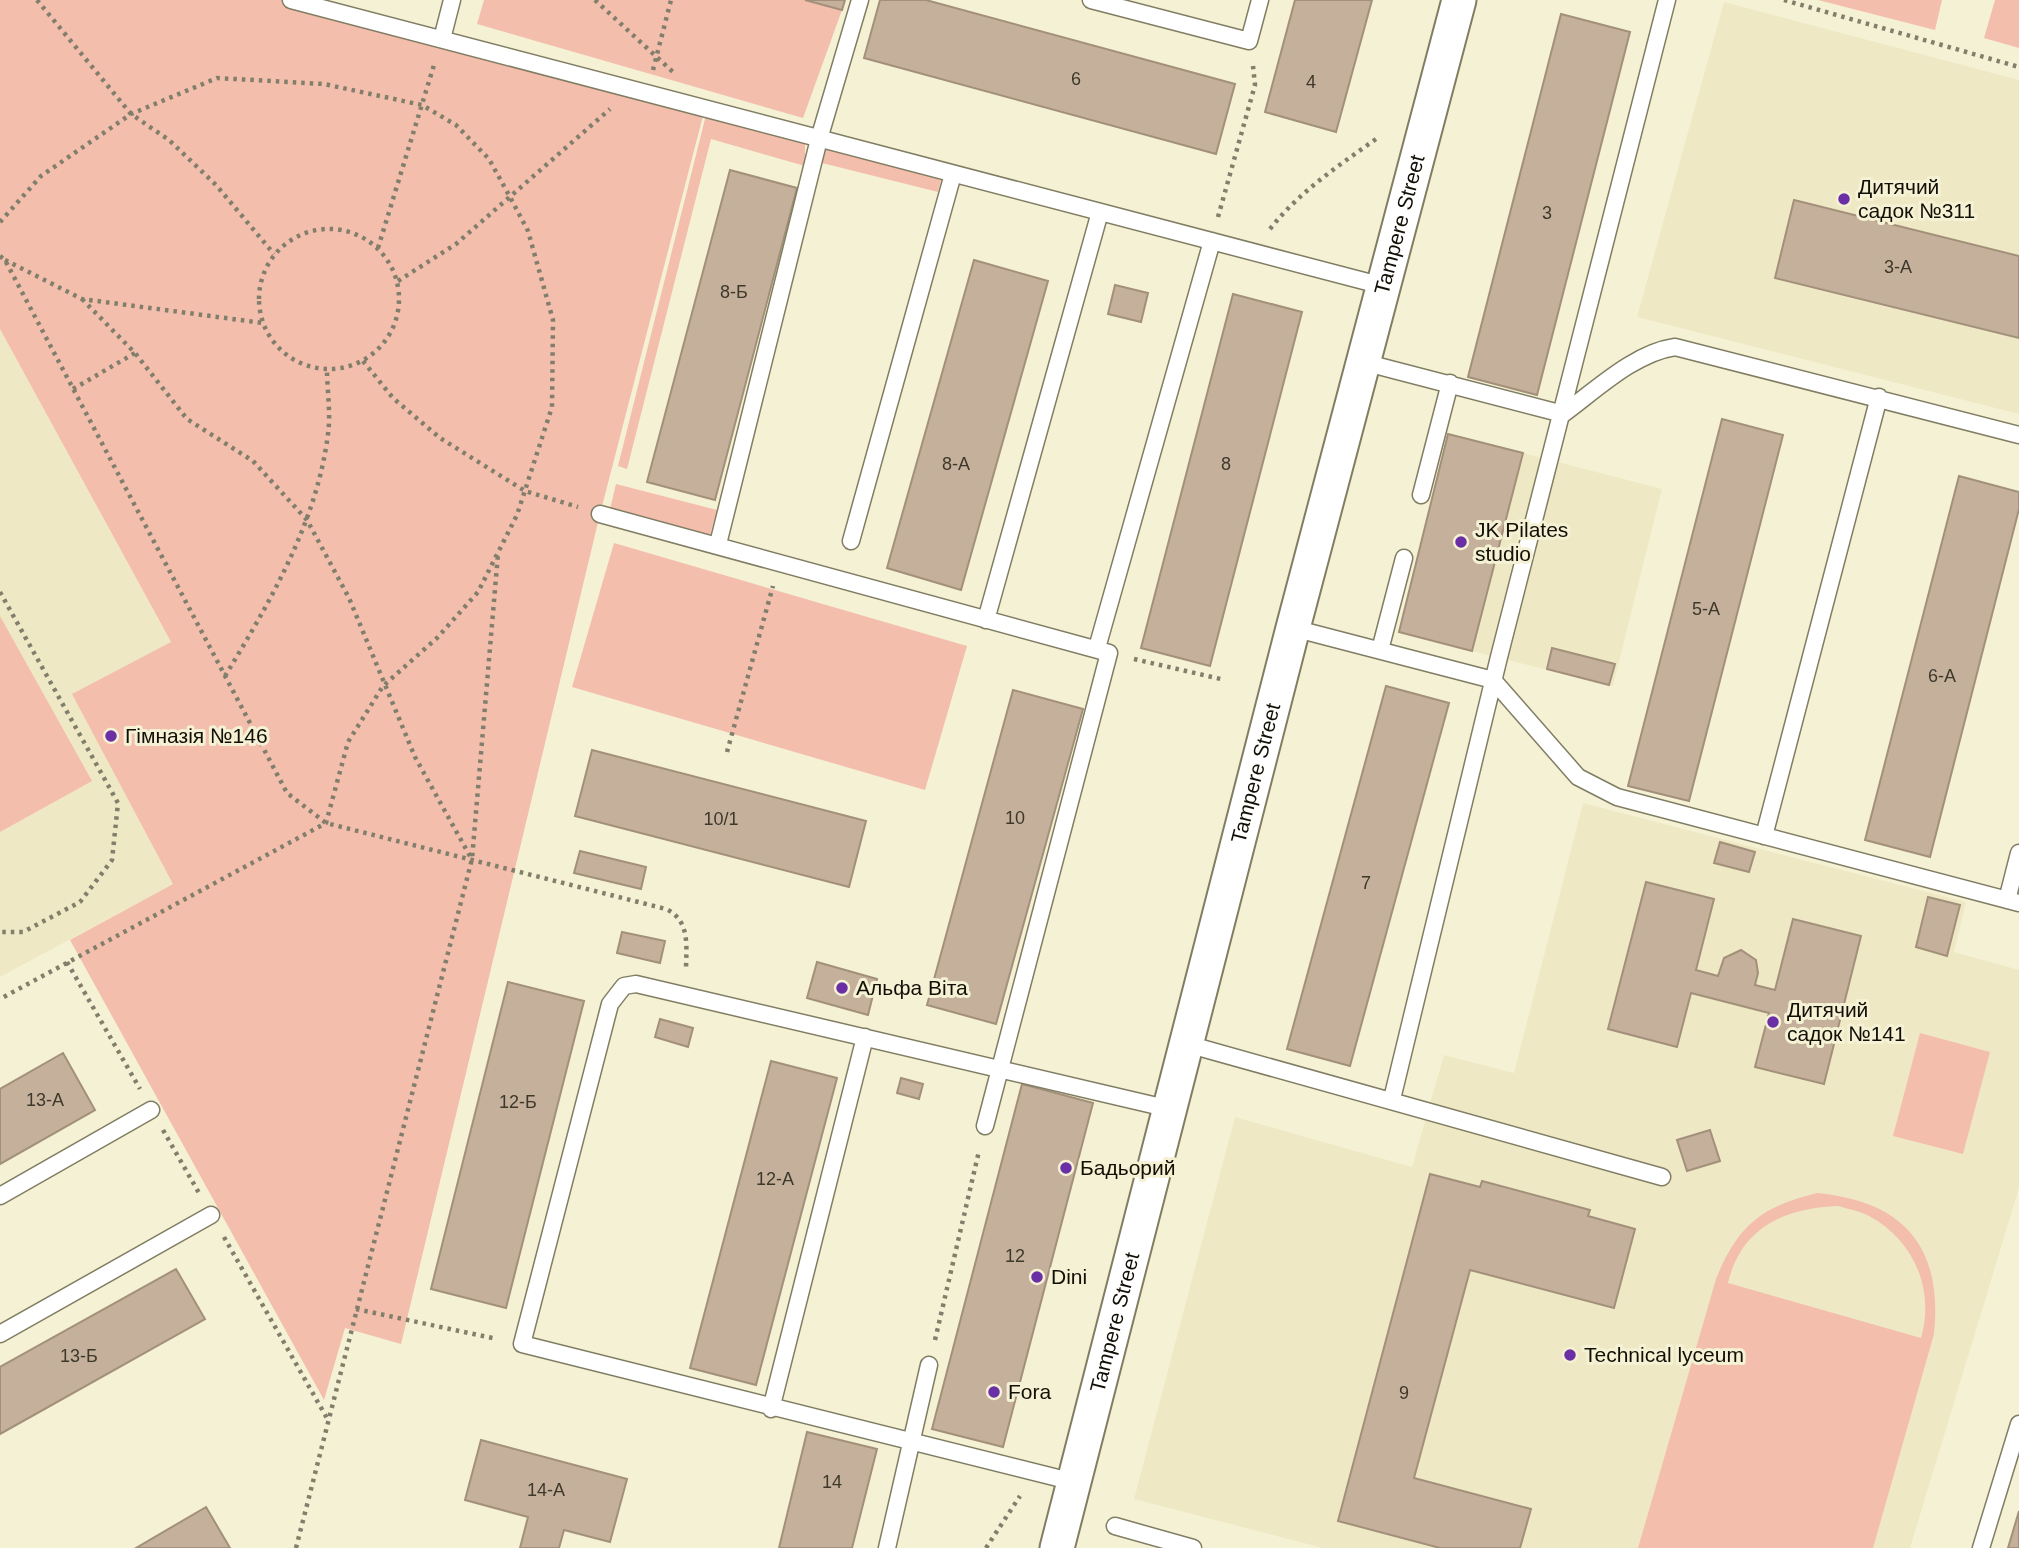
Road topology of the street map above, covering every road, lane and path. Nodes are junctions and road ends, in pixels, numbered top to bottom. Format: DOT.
graph roads {
  1 [pos="37,0"];
  2 [pos="291,0"];
  3 [pos="452,0"];
  4 [pos="596,0"];
  5 [pos="671,0"];
  6 [pos="860,0"];
  7 [pos="1091,0"];
  8 [pos="1260,0"];
  9 [pos="1459,0"];
  10 [pos="1667,0"];
  11 [pos="1784,0"];
  12 [pos="442,39"];
  13 [pos="1249,41"];
  14 [pos="657,57"];
  15 [pos="2019,67"];
  16 [pos="677,75"];
  17 [pos="639,92"];
  18 [pos="422,105"];
  19 [pos="131,114"];
  20 [pos="819,139"];
  21 [pos="1376,139"];
  22 [pos="953,174"];
  23 [pos="510,197"];
  24 [pos="1100,212"];
  25 [pos="0,222"];
  26 [pos="1212,241"];
  27 [pos="378,248"];
  28 [pos="1253,252"];
  29 [pos="274,254"];
  30 [pos="3,258"];
  31 [pos="398,281"];
  32 [pos="1383,286"];
  33 [pos="82,299"];
  34 [pos="263,323"];
  35 [pos="135,353"];
  36 [pos="363,361"];
  37 [pos="1363,362"];
  38 [pos="327,369"];
  39 [pos="1450,383"];
  40 [pos="74,388"];
  41 [pos="1879,397"];
  42 [pos="1563,414"];
  43 [pos="2019,435"];
  44 [pos="525,491"];
  45 [pos="1422,495"];
  46 [pos="600,514"];
  47 [pos="307,520"];
  48 [pos="851,541"];
  49 [pos="718,544"];
  50 [pos="499,550"];
  51 [pos="1404,558"];
  52 [pos="780,562"];
  53 [pos="0,592"];
  54 [pos="986,620"];
  55 [pos="1293,628"];
  56 [pos="1380,650"];
  57 [pos="1103,651"];
  58 [pos="225,676"];
  59 [pos="1225,680"];
  60 [pos="1493,680"];
  61 [pos="383,686"];
  62 [pos="727,752"];
  63 [pos="326,823"];
  64 [pos="1764,836"];
  65 [pos="2019,853"];
  66 [pos="472,859"];
  67 [pos="2013,902"];
  68 [pos="0,932"];
  69 [pos="687,996"];
  70 [pos="0,999"];
  71 [pos="866,1038"];
  72 [pos="1187,1044"];
  73 [pos="998,1069"];
  74 [pos="1392,1099"];
  75 [pos="1170,1109"];
  76 [pos="151,1110"];
  77 [pos="985,1126"];
  78 [pos="1662,1177"];
  79 [pos="0,1196"];
  80 [pos="211,1215"];
  81 [pos="356,1309"];
  82 [pos="0,1334"];
  83 [pos="522,1344"];
  84 [pos="929,1365"];
  85 [pos="771,1409"];
  86 [pos="2019,1424"];
  87 [pos="911,1443"];
  88 [pos="1074,1482"];
  89 [pos="1020,1495"];
  90 [pos="1115,1525"];
  91 [pos="296,1548"];
  92 [pos="887,1548"];
  93 [pos="986,1548"];
  94 [pos="1057,1548"];
  95 [pos="1193,1548"];
  96 [pos="1981,1548"];
  1 -- 19 [label="path"];
  2 -- 12 [label="lane"];
  3 -- 12 [label="lane"];
  4 -- 14 [label="path"];
  5 -- 14 [label="path"];
  6 -- 20 [label="lane"];
  7 -- 13 [label="lane"];
  8 -- 13 [label="lane"];
  9 -- 32 [label="street, Tampere Street"];
  10 -- 42 [label="lane"];
  11 -- 15 [label="path"];
  12 -- 17 [label="lane"];
  12 -- 18 [label="path"];
  13 -- 26 [label="path"];
  14 -- 16 [label="path"];
  14 -- 17 [label="path"];
  17 -- 20 [label="lane"];
  17 -- 23 [label="path"];
  18 -- 19 [label="path"];
  18 -- 23 [label="path"];
  18 -- 27 [label="path"];
  19 -- 25 [label="path"];
  19 -- 29 [label="path"];
  20 -- 22 [label="lane"];
  20 -- 49 [label="lane"];
  21 -- 28 [label="path"];
  22 -- 24 [label="lane"];
  22 -- 48 [label="lane"];
  23 -- 31 [label="path"];
  23 -- 44 [label="path"];
  24 -- 26 [label="lane"];
  24 -- 54 [label="lane"];
  26 -- 28 [label="lane"];
  26 -- 57 [label="lane"];
  27 -- 29 [label="path"];
  27 -- 31 [label="path"];
  28 -- 32 [label="lane"];
  29 -- 34 [label="path"];
  30 -- 33 [label="path"];
  30 -- 40 [label="path"];
  31 -- 36 [label="path"];
  32 -- 37 [label="street, Tampere Street"];
  33 -- 34 [label="path"];
  33 -- 35 [label="path"];
  34 -- 38 [label="path"];
  35 -- 40 [label="path"];
  35 -- 47 [label="path"];
  36 -- 38 [label="path"];
  36 -- 44 [label="path"];
  37 -- 39 [label="lane"];
  37 -- 55 [label="street, Tampere Street"];
  38 -- 47 [label="path"];
  39 -- 42 [label="lane"];
  39 -- 45 [label="lane"];
  40 -- 58 [label="path"];
  41 -- 42 [label="lane"];
  41 -- 43 [label="lane"];
  41 -- 64 [label="lane"];
  42 -- 60 [label="lane"];
  44 -- 46 [label="path"];
  44 -- 50 [label="path"];
  46 -- 49 [label="lane"];
  47 -- 58 [label="path"];
  47 -- 61 [label="path"];
  49 -- 52 [label="lane"];
  50 -- 61 [label="path"];
  50 -- 66 [label="path"];
  51 -- 56 [label="lane"];
  52 -- 54 [label="lane"];
  52 -- 62 [label="path"];
  53 -- 68 [label="path"];
  54 -- 57 [label="lane"];
  55 -- 56 [label="lane"];
  55 -- 72 [label="street, Tampere Street"];
  56 -- 60 [label="lane"];
  57 -- 59 [label="path"];
  57 -- 73 [label="lane"];
  58 -- 63 [label="path"];
  60 -- 64 [label="lane"];
  60 -- 74 [label="lane"];
  61 -- 63 [label="path"];
  61 -- 66 [label="path"];
  63 -- 66 [label="path"];
  63 -- 70 [label="path"];
  64 -- 67 [label="lane"];
  65 -- 67 [label="lane"];
  66 -- 69 [label="path"];
  66 -- 81 [label="path"];
  69 -- 71 [label="lane"];
  69 -- 83 [label="lane"];
  71 -- 73 [label="lane"];
  71 -- 85 [label="lane"];
  72 -- 74 [label="lane"];
  72 -- 75 [label="street, Tampere Street"];
  73 -- 75 [label="lane"];
  73 -- 77 [label="lane"];
  74 -- 78 [label="lane"];
  75 -- 88 [label="street, Tampere Street"];
  76 -- 79 [label="lane"];
  77 -- 84 [label="path"];
  80 -- 82 [label="lane"];
  81 -- 83 [label="path"];
  81 -- 91 [label="path"];
  83 -- 85 [label="lane"];
  84 -- 87 [label="lane"];
  85 -- 87 [label="lane"];
  86 -- 96 [label="lane"];
  87 -- 88 [label="lane"];
  87 -- 92 [label="lane"];
  88 -- 94 [label="street, Tampere Street"];
  89 -- 93 [label="path"];
  90 -- 95 [label="lane"];
}
